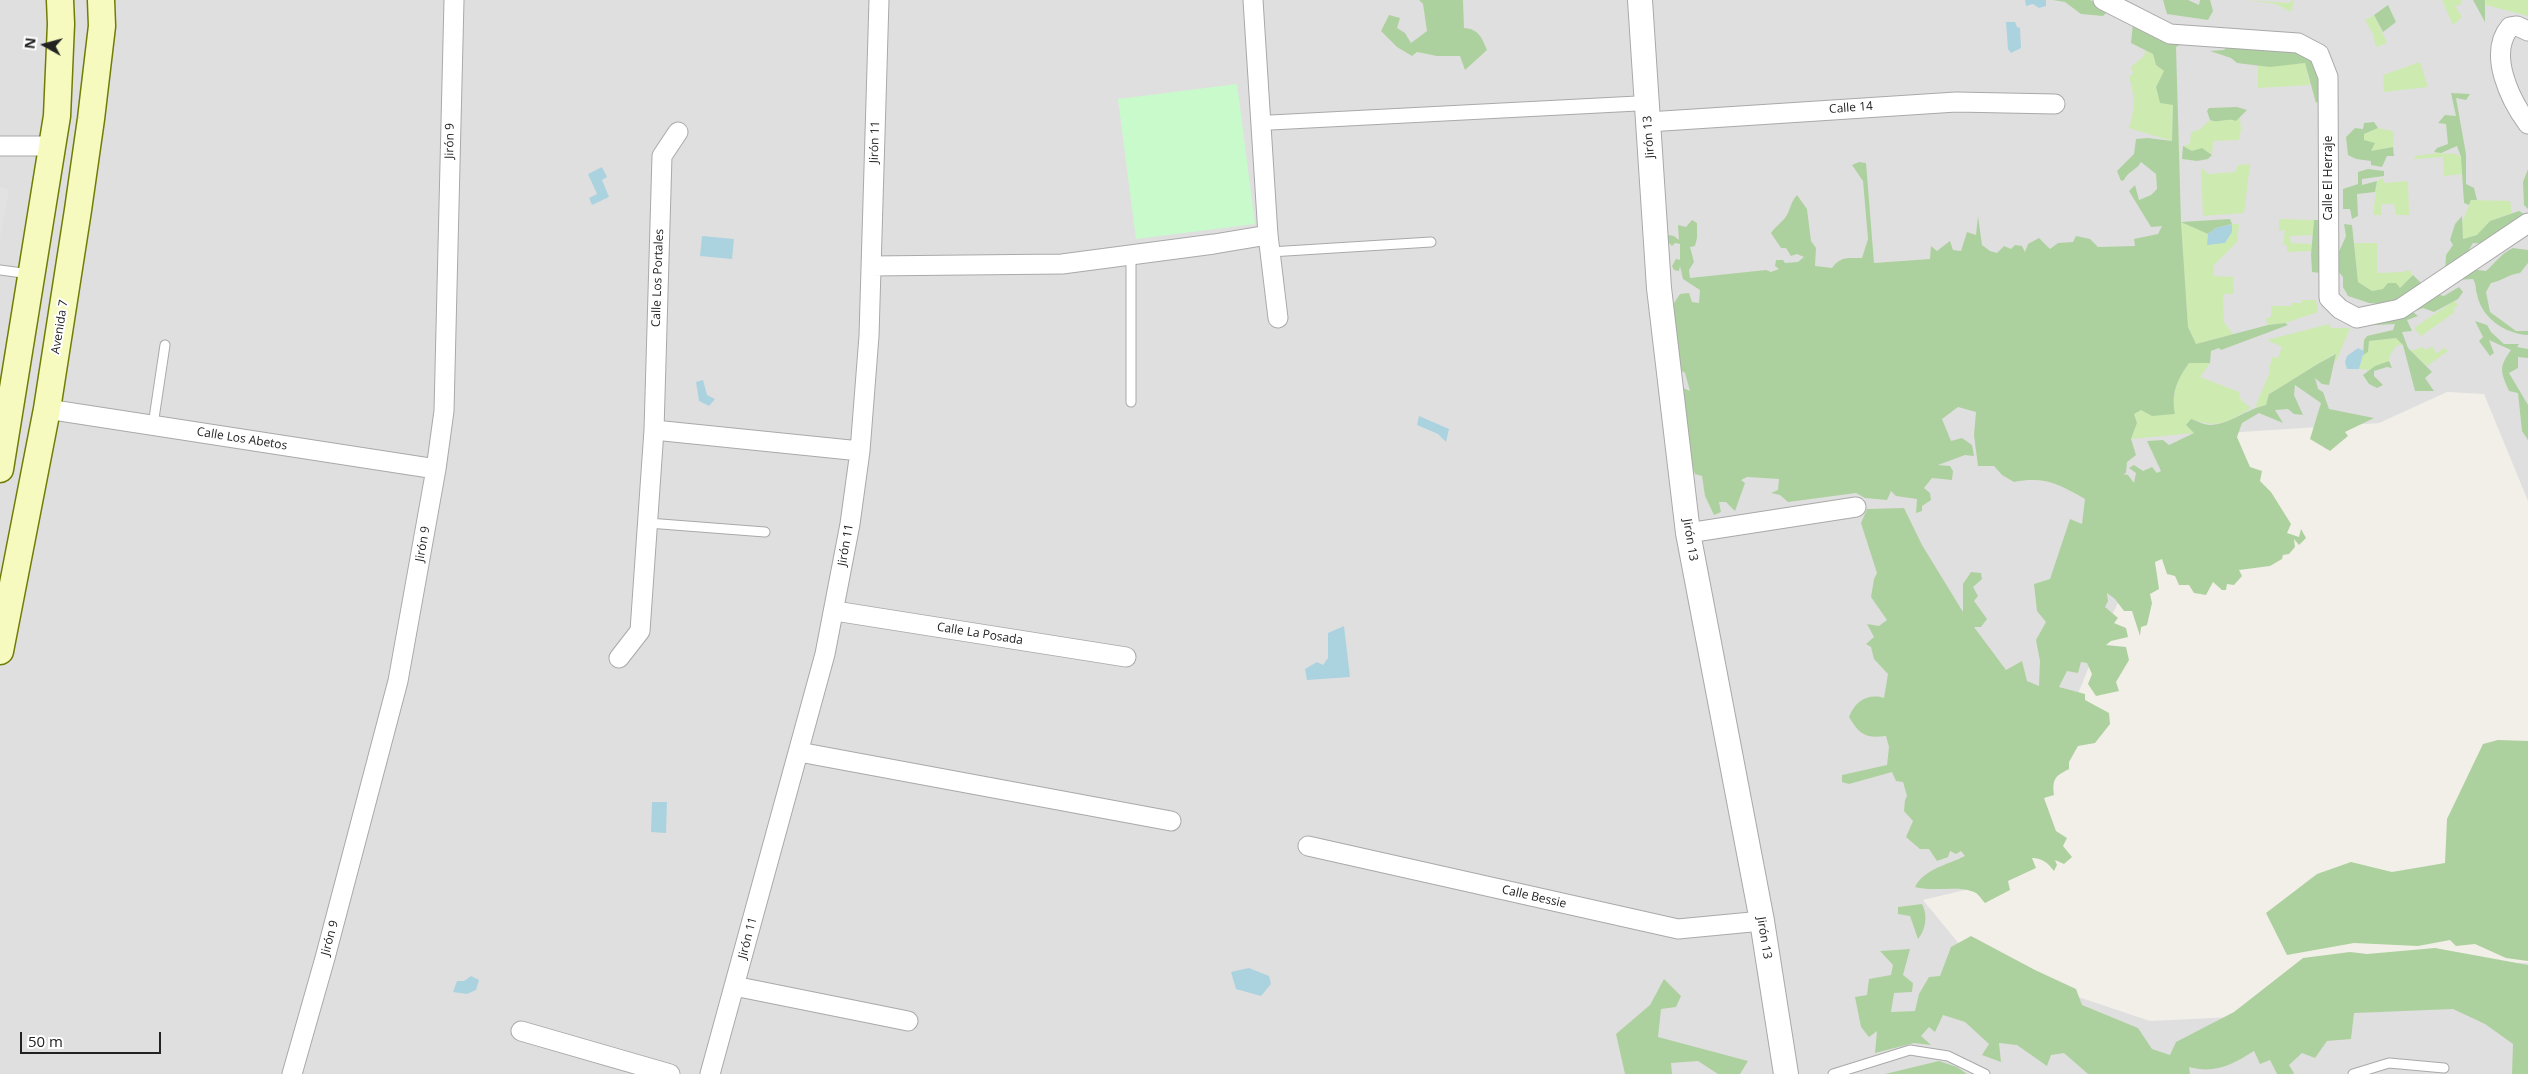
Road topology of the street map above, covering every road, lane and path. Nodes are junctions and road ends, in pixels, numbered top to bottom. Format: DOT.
graph roads {
  1 [pos="60,0"];
  2 [pos="101,0"];
  3 [pos="454,0"];
  4 [pos="879,0"];
  5 [pos="1253,0"];
  6 [pos="1640,0"];
  7 [pos="2103,0"];
  8 [pos="2528,32"];
  9 [pos="2055,104"];
  10 [pos="1647,113"];
  11 [pos="1262,123"];
  12 [pos="2528,124"];
  13 [pos="678,132"];
  14 [pos="0,146"];
  15 [pos="53,146"];
  16 [pos="44,205"];
  17 [pos="78,210"];
  18 [pos="2528,223"];
  19 [pos="1430,242"];
  20 [pos="1270,243"];
  21 [pos="1131,255"];
  22 [pos="871,266"];
  23 [pos="0,270"];
  24 [pos="33,274"];
  25 [pos="1278,318"];
  26 [pos="165,345"];
  27 [pos="1131,402"];
  28 [pos="47,409"];
  29 [pos="153,425"];
  30 [pos="654,430"];
  31 [pos="860,451"];
  32 [pos="0,469"];
  33 [pos="436,469"];
  34 [pos="1856,507"];
  35 [pos="648,523"];
  36 [pos="765,532"];
  37 [pos="1688,533"];
  38 [pos="835,611"];
  39 [pos="0,651"];
  40 [pos="619,658"];
  41 [pos="1126,658"];
  42 [pos="799,752"];
  43 [pos="1171,821"];
  44 [pos="1308,846"];
  45 [pos="1762,921"];
  46 [pos="734,986"];
  47 [pos="908,1021"];
  48 [pos="521,1031"];
  49 [pos="2444,1068"];
  50 [pos="292,1074"];
  51 [pos="670,1074"];
  52 [pos="710,1074"];
  53 [pos="1786,1074"];
  54 [pos="1833,1074"];
  55 [pos="1984,1074"];
  56 [pos="2352,1074"];
  1 -- 15 [label="main road"];
  2 -- 17 [label="main road, Avenida 7"];
  3 -- 33 [label="street, Jirón 9"];
  4 -- 22 [label="street, Jirón 11"];
  5 -- 11 [label="street"];
  6 -- 10 [label="street, Jirón 13"];
  7 -- 18 [label="street, Calle El Herraje"];
  8 -- 12 [label="street"];
  9 -- 10 [label="street, Calle 14"];
  10 -- 11 [label="street"];
  10 -- 37 [label="street, Jirón 13"];
  11 -- 20 [label="street"];
  13 -- 30 [label="street, Calle Los Portales"];
  14 -- 15 [label="street"];
  15 -- 16 [label="main road"];
  16 -- 17 [label="main road"];
  16 -- 24 [label="main road"];
  17 -- 28 [label="main road, Avenida 7"];
  19 -- 20 [label="lane"];
  20 -- 21 [label="street"];
  20 -- 25 [label="street"];
  21 -- 22 [label="street"];
  21 -- 27 [label="lane"];
  22 -- 31 [label="street, Jirón 11"];
  23 -- 24 [label="lane"];
  24 -- 32 [label="main road"];
  26 -- 29 [label="lane"];
  28 -- 29 [label="street, Calle Los Abetos"];
  28 -- 39 [label="main road, Avenida 7"];
  29 -- 33 [label="street, Calle Los Abetos"];
  30 -- 31 [label="street"];
  30 -- 35 [label="street, Calle Los Portales"];
  31 -- 38 [label="street, Jirón 11"];
  33 -- 50 [label="street, Jirón 9"];
  34 -- 37 [label="street"];
  35 -- 36 [label="lane"];
  35 -- 40 [label="street, Calle Los Portales"];
  37 -- 45 [label="street, Jirón 13"];
  38 -- 41 [label="street, Calle La Posada"];
  38 -- 42 [label="street, Jirón 11"];
  42 -- 43 [label="street"];
  42 -- 46 [label="street, Jirón 11"];
  44 -- 45 [label="street, Calle Bessie"];
  45 -- 53 [label="street, Jirón 13"];
  46 -- 47 [label="street"];
  46 -- 52 [label="street, Jirón 11"];
  48 -- 51 [label="street"];
  49 -- 56 [label="lane"];
  54 -- 55 [label="lane"];
}
